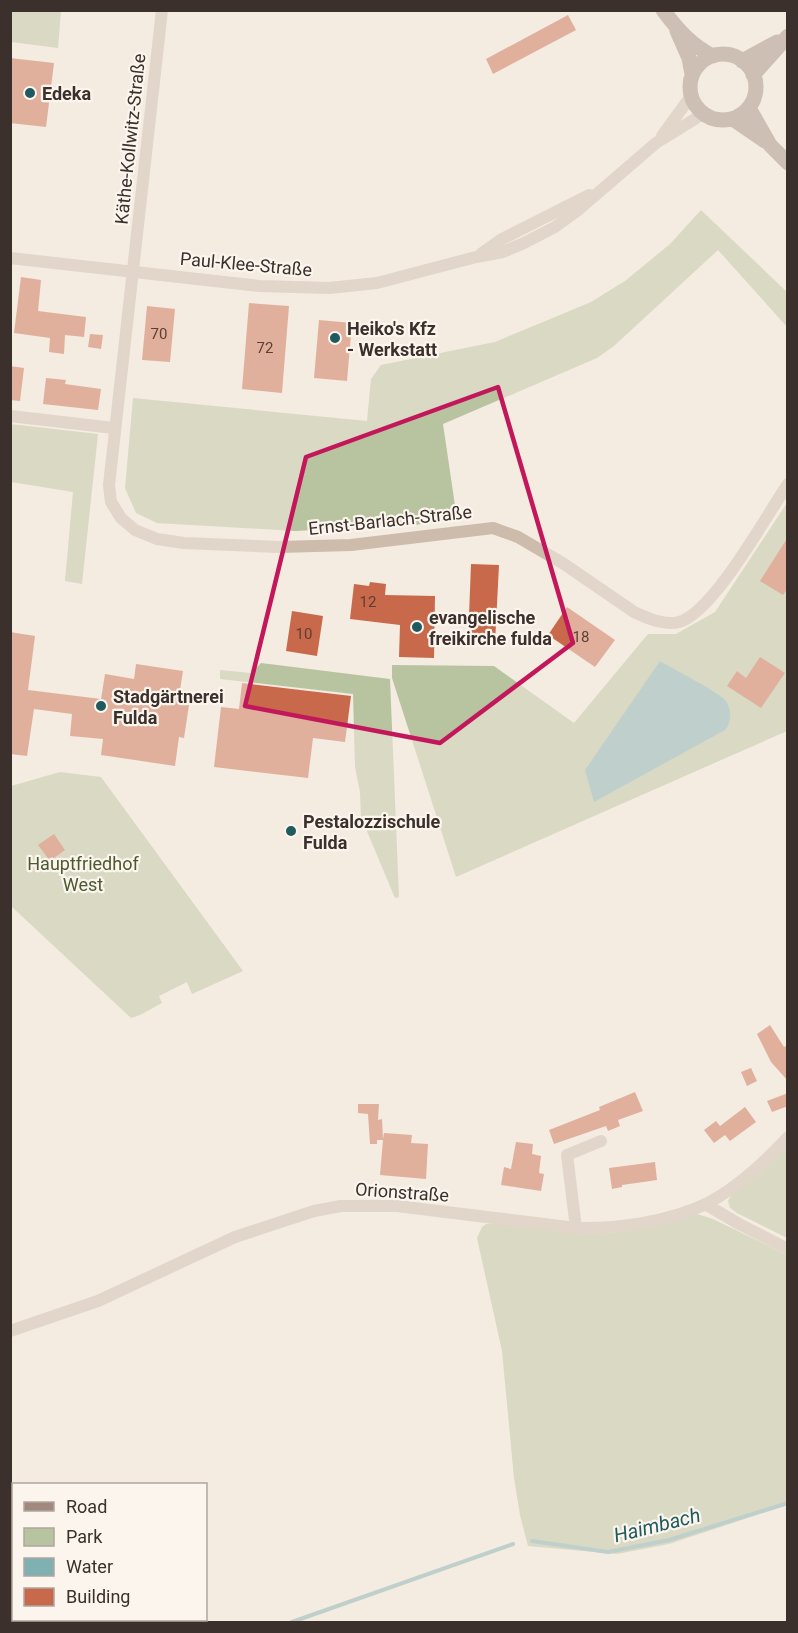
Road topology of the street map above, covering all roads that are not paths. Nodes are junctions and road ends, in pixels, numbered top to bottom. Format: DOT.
graph roads {
  1 [pos="162,10"];
  2 [pos="663,10"];
  3 [pos="676,28"];
  4 [pos="786,37"];
  5 [pos="713,56"];
  6 [pos="742,61"];
  7 [pos="692,74"];
  8 [pos="753,75"];
  9 [pos="691,96"];
  10 [pos="748,108"];
  11 [pos="703,114"];
  12 [pos="733,119"];
  13 [pos="656,143"];
  14 [pos="770,145"];
  15 [pos="788,163"];
  16 [pos="10,258"];
  17 [pos="133,272"];
  18 [pos="10,416"];
  19 [pos="114,428"];
  20 [pos="788,484"];
  21 [pos="788,1137"];
  22 [pos="601,1141"];
  23 [pos="705,1204"];
  24 [pos="576,1228"];
  25 [pos="788,1249"];
  26 [pos="10,1331"];
  1 -- 17 [label="street, Käthe-Kollwitz-Straße"];
  2 -- 3 [label="street"];
  3 -- 5 [label="street"];
  3 -- 7 [label="street"];
  4 -- 6 [label="street"];
  4 -- 8 [label="street"];
  5 -- 6 [label="street"];
  5 -- 7 [label="street"];
  6 -- 8 [label="street"];
  7 -- 9 [label="street"];
  8 -- 10 [label="street"];
  9 -- 11 [label="street"];
  9 -- 13 [label="street, Paul-Klee-Straße"];
  10 -- 12 [label="street"];
  10 -- 14 [label="street"];
  11 -- 12 [label="street"];
  11 -- 13 [label="street, Paul-Klee-Straße"];
  12 -- 14 [label="street"];
  13 -- 17 [label="street, Paul-Klee-Straße"];
  14 -- 15 [label="street"];
  16 -- 17 [label="street, Paul-Klee-Straße"];
  17 -- 19 [label="street, Ernst-Barlach-Straße"];
  18 -- 19 [label="street"];
  19 -- 20 [label="street, Ernst-Barlach-Straße"];
  21 -- 23 [label="street, Orionstraße"];
  22 -- 24 [label="street"];
  23 -- 24 [label="street, Orionstraße"];
  23 -- 25 [label="street"];
  24 -- 26 [label="street, Orionstraße"];
}
